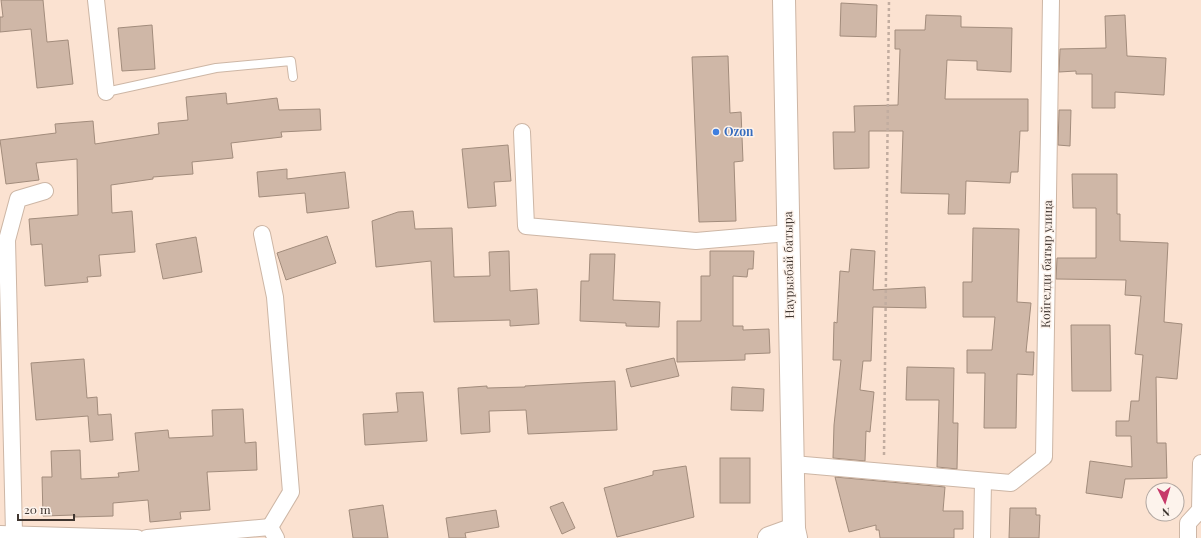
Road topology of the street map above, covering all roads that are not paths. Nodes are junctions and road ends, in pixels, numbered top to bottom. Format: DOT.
graph roads {
  1 [pos="96,0"];
  2 [pos="784,0"];
  3 [pos="1051,0"];
  4 [pos="293,77"];
  5 [pos="106,92"];
  6 [pos="522,132"];
  7 [pos="46,191"];
  8 [pos="789,233"];
  9 [pos="262,234"];
  10 [pos="1201,463"];
  11 [pos="793,464"];
  12 [pos="983,480"];
  13 [pos="1200,510"];
  14 [pos="273,532"];
  15 [pos="7,534"];
  16 [pos="795,534"];
  17 [pos="138,538"];
  18 [pos="147,538"];
  19 [pos="769,538"];
  20 [pos="982,538"];
  21 [pos="1188,538"];
  1 -- 5 [label="street"];
  2 -- 8 [label="main road, Наурызбай батыра"];
  3 -- 12 [label="street, Койгелди батыр улица"];
  4 -- 5 [label="lane"];
  6 -- 8 [label="street"];
  7 -- 15 [label="street"];
  8 -- 11 [label="main road, Наурызбай батыра"];
  9 -- 14 [label="street"];
  10 -- 13 [label="street"];
  11 -- 12 [label="street"];
  11 -- 16 [label="main road, Наурызбай батыра"];
  12 -- 20 [label="street"];
  13 -- 21 [label="street"];
  14 -- 18 [label="street"];
  15 -- 17 [label="street"];
  16 -- 19 [label="main road"];
}
